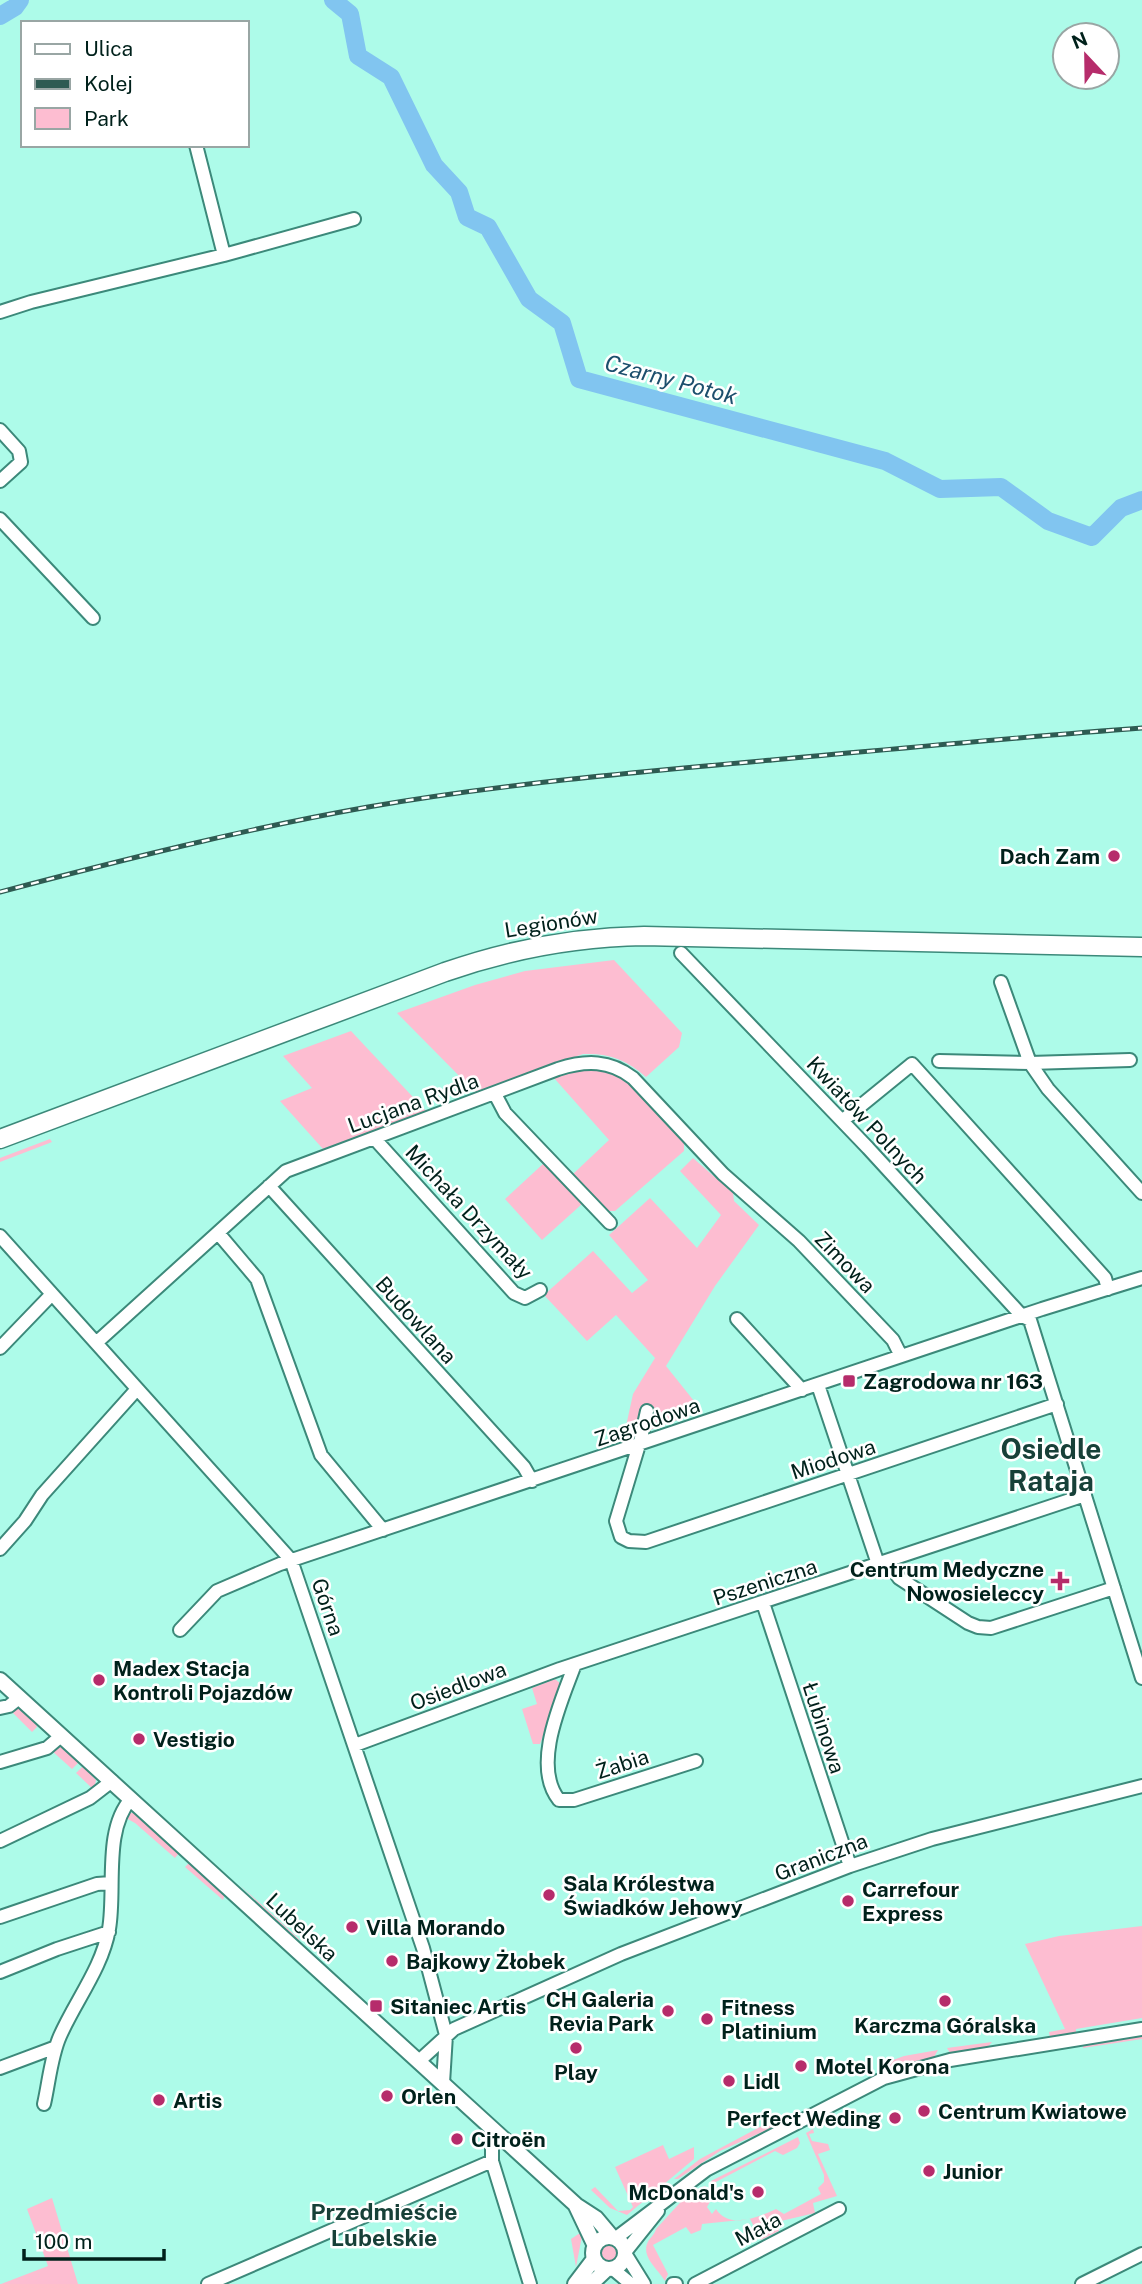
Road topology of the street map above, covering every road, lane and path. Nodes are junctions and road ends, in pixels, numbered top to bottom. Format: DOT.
graph roads {
  1 [pos="197,147"];
  2 [pos="354,219"];
  3 [pos="224,256"];
  4 [pos="0,313"];
  5 [pos="0,430"];
  6 [pos="0,481"];
  7 [pos="0,519"];
  8 [pos="93,618"];
  9 [pos="1142,947"];
  10 [pos="681,953"];
  11 [pos="1001,982"];
  12 [pos="1130,1060"];
  13 [pos="939,1061"];
  14 [pos="1030,1063"];
  15 [pos="495,1094"];
  16 [pos="842,1121"];
  17 [pos="374,1138"];
  18 [pos="0,1139"];
  19 [pos="269,1186"];
  20 [pos="1142,1194"];
  21 [pos="752,1201"];
  22 [pos="610,1223"];
  23 [pos="218,1233"];
  24 [pos="0,1236"];
  25 [pos="1141,1280"];
  26 [pos="1108,1289"];
  27 [pos="540,1290"];
  28 [pos="51,1294"];
  29 [pos="1022,1316"];
  30 [pos="737,1319"];
  31 [pos="96,1343"];
  32 [pos="0,1348"];
  33 [pos="901,1356"];
  34 [pos="818,1385"];
  35 [pos="137,1390"];
  36 [pos="802,1390"];
  37 [pos="1057,1404"];
  38 [pos="647,1411"];
  39 [pos="638,1445"];
  40 [pos="847,1475"];
  41 [pos="532,1481"];
  42 [pos="1086,1495"];
  43 [pos="383,1530"];
  44 [pos="0,1549"];
  45 [pos="291,1560"];
  46 [pos="883,1563"];
  47 [pos="1114,1588"];
  48 [pos="763,1602"];
  49 [pos="180,1630"];
  50 [pos="575,1664"];
  51 [pos="1142,1678"];
  52 [pos="0,1680"];
  53 [pos="19,1698"];
  54 [pos="0,1709"];
  55 [pos="61,1736"];
  56 [pos="355,1745"];
  57 [pos="696,1761"];
  58 [pos="0,1762"];
  59 [pos="111,1781"];
  60 [pos="1142,1786"];
  61 [pos="131,1799"];
  62 [pos="0,1841"];
  63 [pos="850,1866"];
  64 [pos="111,1883"];
  65 [pos="0,1917"];
  66 [pos="109,1932"];
  67 [pos="0,1972"];
  68 [pos="1142,2029"];
  69 [pos="446,2035"];
  70 [pos="56,2048"];
  71 [pos="419,2061"];
  72 [pos="0,2068"];
  73 [pos="443,2083"];
  74 [pos="44,2104"];
  75 [pos="498,2133"];
  76 [pos="492,2161"];
  77 [pos="670,2197"];
  78 [pos="576,2205"];
  79 [pos="839,2209"];
  80 [pos="614,2238"];
  81 [pos="595,2252"];
  82 [pos="626,2253"];
  83 [pos="1142,2254"];
  84 [pos="610,2269"];
  85 [pos="208,2284"];
  86 [pos="530,2284"];
  87 [pos="575,2284"];
  88 [pos="591,2284"];
  89 [pos="631,2284"];
  90 [pos="644,2284"];
  91 [pos="695,2284"];
  92 [pos="1082,2284"];
  1 -- 3 [label="street"];
  2 -- 3 [label="street"];
  3 -- 4 [label="street"];
  5 -- 6 [label="street"];
  7 -- 8 [label="street"];
  9 -- 18 [label="highway, Legionów"];
  10 -- 16 [label="street, Kwiatów Polnych"];
  11 -- 14 [label="street"];
  12 -- 14 [label="street"];
  13 -- 14 [label="street"];
  14 -- 20 [label="street"];
  15 -- 17 [label="street, Lucjana Rydla"];
  15 -- 21 [label="street, Lucjana Rydla"];
  15 -- 22 [label="street"];
  16 -- 26 [label="street"];
  16 -- 29 [label="street, Kwiatów Polnych"];
  17 -- 19 [label="street, Lucjana Rydla"];
  17 -- 27 [label="street, Michała Drzymały"];
  19 -- 23 [label="street, Lucjana Rydla"];
  19 -- 41 [label="street, Budowlana"];
  21 -- 33 [label="street, Zimowa"];
  23 -- 31 [label="street, Lucjana Rydla"];
  23 -- 43 [label="street"];
  24 -- 28 [label="street, Górna"];
  25 -- 26 [label="street, Zagrodowa"];
  26 -- 29 [label="street, Zagrodowa"];
  28 -- 31 [label="street, Górna"];
  28 -- 32 [label="street"];
  29 -- 33 [label="street, Zagrodowa"];
  29 -- 37 [label="street, Kwiatów Polnych"];
  30 -- 36 [label="street"];
  31 -- 35 [label="street, Górna"];
  33 -- 34 [label="street, Zagrodowa"];
  34 -- 36 [label="street, Zagrodowa"];
  34 -- 40 [label="street"];
  35 -- 44 [label="street"];
  35 -- 45 [label="street, Górna"];
  36 -- 39 [label="street, Zagrodowa"];
  37 -- 40 [label="street, Miodowa"];
  37 -- 42 [label="street, Kwiatów Polnych"];
  38 -- 39 [label="street"];
  39 -- 40 [label="street, Miodowa"];
  39 -- 41 [label="street, Zagrodowa"];
  40 -- 46 [label="street"];
  41 -- 43 [label="street, Zagrodowa"];
  42 -- 46 [label="street, Pszeniczna"];
  42 -- 47 [label="street, Kwiatów Polnych"];
  43 -- 45 [label="street, Zagrodowa"];
  45 -- 49 [label="street, Zagrodowa"];
  45 -- 56 [label="street, Górna"];
  46 -- 47 [label="street"];
  46 -- 48 [label="street, Pszeniczna"];
  47 -- 51 [label="street, Kwiatów Polnych"];
  48 -- 50 [label="street, Pszeniczna"];
  48 -- 63 [label="street, Łubinowa"];
  50 -- 56 [label="street, Osiedlowa"];
  50 -- 57 [label="street, Żabia"];
  52 -- 53 [label="main road, Lubelska"];
  53 -- 54 [label="street"];
  53 -- 55 [label="main road, Lubelska"];
  55 -- 58 [label="street"];
  55 -- 59 [label="main road, Lubelska"];
  56 -- 69 [label="street, Górna"];
  59 -- 61 [label="main road, Lubelska"];
  59 -- 62 [label="street"];
  60 -- 63 [label="street, Graniczna"];
  61 -- 64 [label="street"];
  61 -- 71 [label="main road, Lubelska"];
  63 -- 69 [label="street, Graniczna"];
  64 -- 65 [label="street"];
  64 -- 66 [label="street"];
  66 -- 67 [label="street"];
  66 -- 70 [label="street"];
  68 -- 77 [label="street"];
  69 -- 71 [label="street, Graniczna"];
  69 -- 73 [label="street, Górna"];
  70 -- 72 [label="street"];
  70 -- 74 [label="street"];
  71 -- 73 [label="main road, Lubelska"];
  73 -- 75 [label="main road, Lubelska"];
  75 -- 76 [label="street"];
  75 -- 78 [label="main road, Lubelska"];
  76 -- 85 [label="street"];
  76 -- 86 [label="street"];
  77 -- 80 [label="street"];
  77 -- 82 [label="street"];
  78 -- 80 [label="main road, Lubelska"];
  78 -- 81 [label="main road, Lubelska"];
  79 -- 91 [label="street, Mała"];
  80 -- 81 [label="main road"];
  80 -- 82 [label="main road"];
  81 -- 84 [label="main road"];
  81 -- 87 [label="main road"];
  82 -- 84 [label="main road"];
  82 -- 90 [label="street"];
  83 -- 92 [label="street"];
  84 -- 88 [label="main road"];
  84 -- 89 [label="street"];
}
